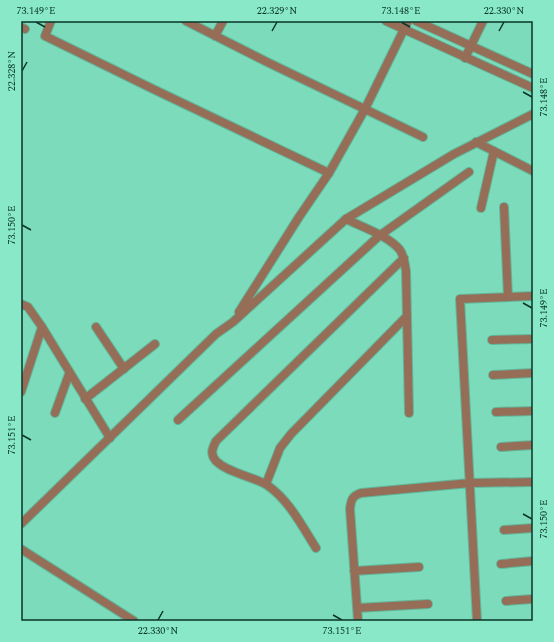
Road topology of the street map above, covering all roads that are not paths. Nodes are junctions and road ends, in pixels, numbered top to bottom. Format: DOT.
graph roads {
  1 [pos="51,21"];
  2 [pos="186,21"];
  3 [pos="223,21"];
  4 [pos="386,21"];
  5 [pos="408,21"];
  6 [pos="416,21"];
  7 [pos="483,21"];
  8 [pos="404,30"];
  9 [pos="216,36"];
  10 [pos="471,46"];
  11 [pos="465,58"];
  12 [pos="533,74"];
  13 [pos="530,88"];
  14 [pos="365,109"];
  15 [pos="533,114"];
  16 [pos="423,137"];
  17 [pos="476,142"];
  18 [pos="494,151"];
  19 [pos="533,171"];
  20 [pos="469,172"];
  21 [pos="329,173"];
  22 [pos="504,207"];
  23 [pos="480,208"];
  24 [pos="346,218"];
  25 [pos="379,236"];
  26 [pos="404,258"];
  27 [pos="533,296"];
  28 [pos="508,297"];
  29 [pos="21,304"];
  30 [pos="407,316"];
  31 [pos="233,322"];
  32 [pos="42,327"];
  33 [pos="96,327"];
  34 [pos="492,340"];
  35 [pos="533,340"];
  36 [pos="155,344"];
  37 [pos="124,369"];
  38 [pos="533,373"];
  39 [pos="69,374"];
  40 [pos="493,375"];
  41 [pos="21,392"];
  42 [pos="85,399"];
  43 [pos="533,410"];
  44 [pos="496,412"];
  45 [pos="55,413"];
  46 [pos="409,413"];
  47 [pos="178,420"];
  48 [pos="110,438"];
  49 [pos="533,445"];
  50 [pos="501,447"];
  51 [pos="533,482"];
  52 [pos="470,483"];
  53 [pos="266,484"];
  54 [pos="21,524"];
  55 [pos="533,528"];
  56 [pos="504,530"];
  57 [pos="316,548"];
  58 [pos="21,549"];
  59 [pos="533,561"];
  60 [pos="501,564"];
  61 [pos="419,567"];
  62 [pos="354,571"];
  63 [pos="533,599"];
  64 [pos="506,601"];
  65 [pos="428,604"];
  66 [pos="357,608"];
  67 [pos="134,621"];
  68 [pos="358,621"];
  69 [pos="477,621"];
  1 -- 21 [label="street"];
  2 -- 9 [label="street"];
  3 -- 9 [label="street"];
  4 -- 8 [label="street"];
  5 -- 8 [label="street"];
  6 -- 10 [label="street"];
  7 -- 10 [label="street"];
  8 -- 11 [label="street"];
  8 -- 14 [label="street"];
  9 -- 14 [label="street"];
  10 -- 11 [label="street"];
  10 -- 12 [label="street"];
  11 -- 13 [label="street"];
  12 -- 13 [label="street"];
  14 -- 16 [label="street"];
  14 -- 21 [label="street"];
  15 -- 17 [label="street"];
  17 -- 18 [label="street"];
  17 -- 24 [label="street"];
  18 -- 19 [label="street"];
  18 -- 23 [label="street"];
  20 -- 25 [label="street"];
  21 -- 31 [label="street"];
  22 -- 28 [label="street"];
  24 -- 25 [label="street"];
  24 -- 31 [label="street"];
  25 -- 26 [label="street"];
  25 -- 47 [label="street"];
  26 -- 30 [label="street"];
  26 -- 53 [label="street"];
  27 -- 28 [label="street"];
  28 -- 52 [label="street"];
  29 -- 32 [label="street"];
  30 -- 46 [label="street"];
  30 -- 53 [label="street"];
  31 -- 48 [label="street"];
  32 -- 39 [label="street"];
  32 -- 41 [label="street"];
  33 -- 37 [label="street"];
  34 -- 35 [label="street"];
  36 -- 37 [label="street"];
  37 -- 42 [label="street"];
  38 -- 40 [label="street"];
  39 -- 42 [label="street"];
  39 -- 45 [label="street"];
  42 -- 48 [label="street"];
  43 -- 44 [label="street"];
  48 -- 54 [label="street"];
  49 -- 50 [label="street"];
  51 -- 52 [label="street"];
  52 -- 62 [label="street"];
  52 -- 69 [label="street"];
  53 -- 57 [label="street"];
  55 -- 56 [label="street"];
  58 -- 67 [label="street"];
  59 -- 60 [label="street"];
  61 -- 62 [label="street"];
  62 -- 66 [label="street"];
  63 -- 64 [label="street"];
  65 -- 66 [label="street"];
  66 -- 68 [label="street"];
}
